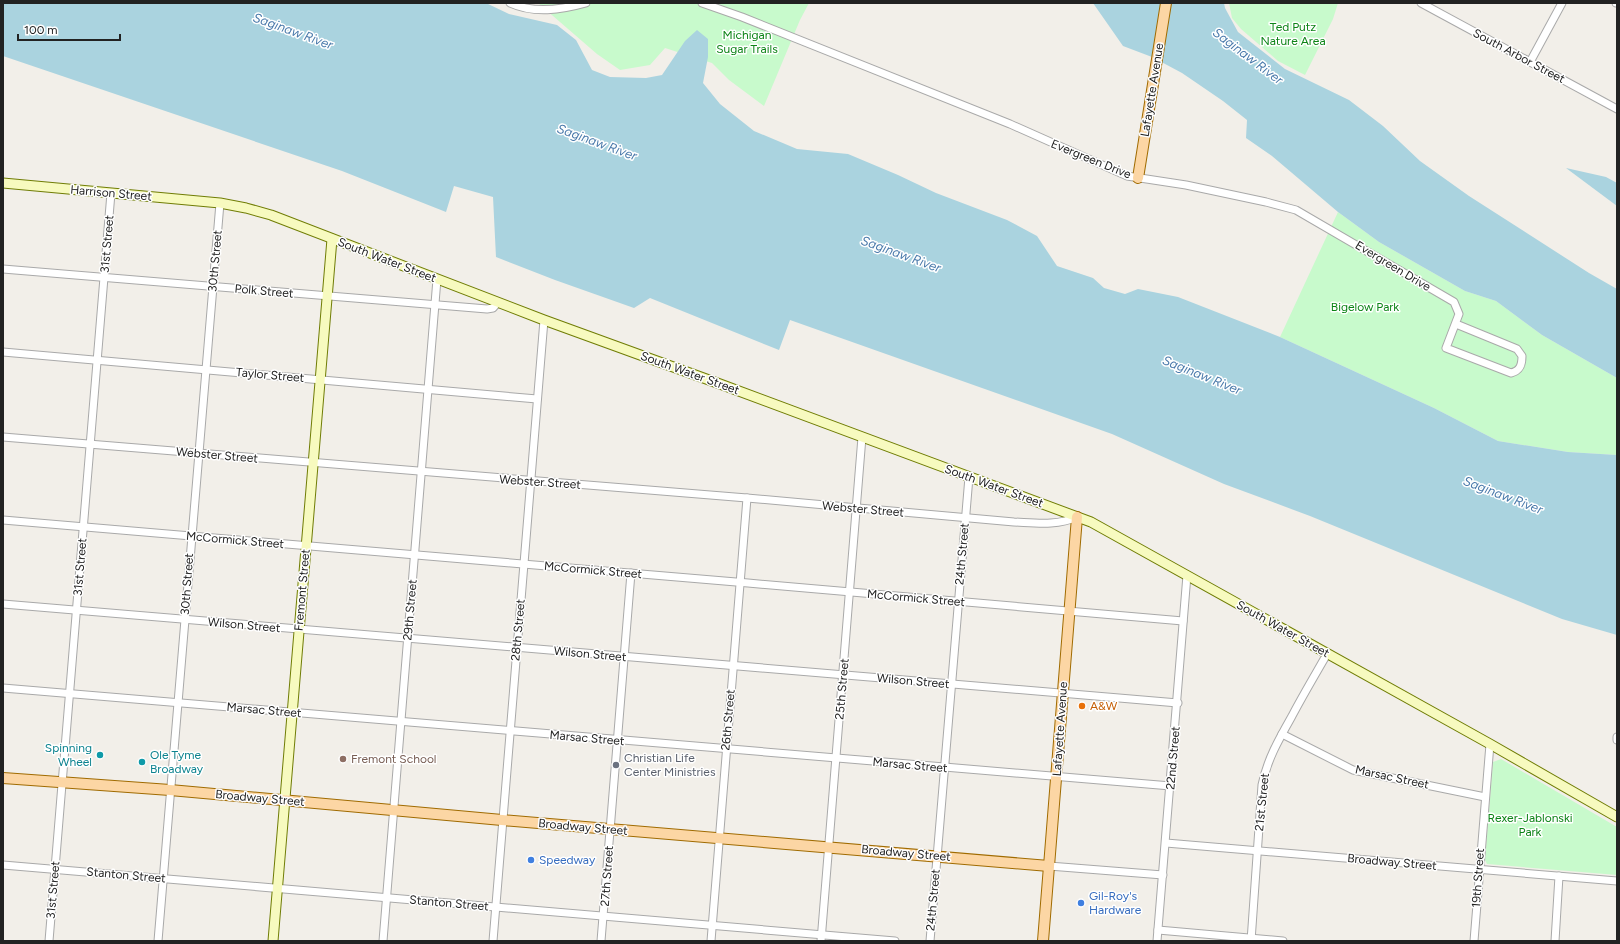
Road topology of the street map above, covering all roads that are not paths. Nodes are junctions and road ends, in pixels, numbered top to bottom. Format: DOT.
graph roads {
  1 [pos="510,3"];
  2 [pos="586,3"];
  3 [pos="702,3"];
  4 [pos="1166,3"];
  5 [pos="1421,3"];
  6 [pos="1562,3"];
  7 [pos="1530,62"];
  8 [pos="1617,109"];
  9 [pos="1138,178"];
  10 [pos="3,183"];
  11 [pos="111,193"];
  12 [pos="220,203"];
  13 [pos="332,238"];
  14 [pos="3,269"];
  15 [pos="104,278"];
  16 [pos="437,279"];
  17 [pos="213,286"];
  18 [pos="326,296"];
  19 [pos="498,302"];
  20 [pos="435,304"];
  21 [pos="544,320"];
  22 [pos="1456,324"];
  23 [pos="3,352"];
  24 [pos="97,361"];
  25 [pos="205,369"];
  26 [pos="320,379"];
  27 [pos="429,389"];
  28 [pos="538,399"];
  29 [pos="3,437"];
  30 [pos="862,437"];
  31 [pos="91,444"];
  32 [pos="199,453"];
  33 [pos="313,463"];
  34 [pos="422,472"];
  35 [pos="969,477"];
  36 [pos="530,482"];
  37 [pos="747,498"];
  38 [pos="856,508"];
  39 [pos="1077,517"];
  40 [pos="965,518"];
  41 [pos="3,520"];
  42 [pos="83,527"];
  43 [pos="191,536"];
  44 [pos="306,546"];
  45 [pos="415,555"];
  46 [pos="523,564"];
  47 [pos="631,573"];
  48 [pos="1187,575"];
  49 [pos="740,582"];
  50 [pos="850,592"];
  51 [pos="958,601"];
  52 [pos="3,604"];
  53 [pos="76,611"];
  54 [pos="1070,612"];
  55 [pos="185,620"];
  56 [pos="1184,621"];
  57 [pos="299,629"];
  58 [pos="408,638"];
  59 [pos="516,647"];
  60 [pos="1327,654"];
  61 [pos="624,657"];
  62 [pos="733,666"];
  63 [pos="843,675"];
  64 [pos="952,684"];
  65 [pos="3,688"];
  66 [pos="69,694"];
  67 [pos="1063,694"];
  68 [pos="178,702"];
  69 [pos="1178,703"];
  70 [pos="292,712"];
  71 [pos="402,722"];
  72 [pos="510,731"];
  73 [pos="1282,734"];
  74 [pos="617,741"];
  75 [pos="1490,744"];
  76 [pos="726,749"];
  77 [pos="836,758"];
  78 [pos="945,768"];
  79 [pos="3,778"];
  80 [pos="1057,778"];
  81 [pos="61,782"];
  82 [pos="1171,786"];
  83 [pos="170,790"];
  84 [pos="1485,797"];
  85 [pos="284,800"];
  86 [pos="394,810"];
  87 [pos="1617,817"];
  88 [pos="502,820"];
  89 [pos="610,829"];
  90 [pos="718,838"];
  91 [pos="1166,843"];
  92 [pos="828,847"];
  93 [pos="1258,850"];
  94 [pos="937,856"];
  95 [pos="3,865"];
  96 [pos="1049,866"];
  97 [pos="55,869"];
  98 [pos="1479,870"];
  99 [pos="1163,875"];
  100 [pos="1559,876"];
  101 [pos="163,879"];
  102 [pos="1617,881"];
  103 [pos="278,889"];
  104 [pos="387,897"];
  105 [pos="496,908"];
  106 [pos="604,916"];
  107 [pos="712,925"];
  108 [pos="1158,930"];
  109 [pos="821,938"];
  110 [pos="1251,940"];
  111 [pos="49,941"];
  112 [pos="158,941"];
  113 [pos="273,941"];
  114 [pos="383,941"];
  115 [pos="493,941"];
  116 [pos="601,941"];
  117 [pos="710,941"];
  118 [pos="895,941"];
  119 [pos="930,941"];
  120 [pos="1043,941"];
  121 [pos="1157,941"];
  122 [pos="1284,941"];
  123 [pos="1474,941"];
  124 [pos="1555,941"];
  1 -- 2 [label="street"];
  3 -- 9 [label="street, Evergreen Drive"];
  4 -- 9 [label="main road, Lafayette Avenue"];
  5 -- 7 [label="street, South Arbor Street"];
  6 -- 7 [label="street"];
  7 -- 8 [label="street, South Arbor Street"];
  9 -- 22 [label="street, Evergreen Drive"];
  10 -- 11 [label="street, Harrison Street"];
  11 -- 12 [label="street, Harrison Street"];
  11 -- 15 [label="street, 31st Street"];
  12 -- 13 [label="street, Harrison Street"];
  12 -- 17 [label="street, 30th Street"];
  13 -- 16 [label="street, South Water Street"];
  13 -- 18 [label="street, Fremont Street"];
  14 -- 15 [label="street, Polk Street"];
  15 -- 17 [label="street, Polk Street"];
  15 -- 24 [label="street, 31st Street"];
  16 -- 19 [label="street, South Water Street"];
  16 -- 20 [label="street, 29th Street"];
  17 -- 18 [label="street, Polk Street"];
  17 -- 25 [label="street, 30th Street"];
  18 -- 20 [label="street, Polk Street"];
  18 -- 26 [label="street, Fremont Street"];
  19 -- 20 [label="street, Polk Street"];
  19 -- 21 [label="street, South Water Street"];
  20 -- 27 [label="street, 29th Street"];
  21 -- 28 [label="street, 28th Street"];
  21 -- 30 [label="street, South Water Street"];
  22 -- 22 [label="street, Evergreen Drive"];
  23 -- 24 [label="street, Taylor Street"];
  24 -- 25 [label="street, Taylor Street"];
  24 -- 31 [label="street, 31st Street"];
  25 -- 26 [label="street, Taylor Street"];
  25 -- 32 [label="street, 30th Street"];
  26 -- 27 [label="street, Taylor Street"];
  26 -- 33 [label="street, Fremont Street"];
  27 -- 28 [label="street, Taylor Street"];
  27 -- 34 [label="street, 29th Street"];
  28 -- 36 [label="street, 28th Street"];
  29 -- 31 [label="street, Webster Street"];
  30 -- 35 [label="street, South Water Street"];
  30 -- 38 [label="street, 25th Street"];
  31 -- 32 [label="street, Webster Street"];
  31 -- 42 [label="street, 31st Street"];
  32 -- 33 [label="street, Webster Street"];
  32 -- 43 [label="street, 30th Street"];
  33 -- 34 [label="street, Webster Street"];
  33 -- 44 [label="street, Fremont Street"];
  34 -- 36 [label="street, Webster Street"];
  34 -- 45 [label="street, 29th Street"];
  35 -- 39 [label="street, South Water Street"];
  35 -- 40 [label="street, 24th Street"];
  36 -- 37 [label="street, Webster Street"];
  36 -- 46 [label="street, 28th Street"];
  37 -- 38 [label="street, Webster Street"];
  37 -- 49 [label="street, 26th Street"];
  38 -- 40 [label="street, Webster Street"];
  38 -- 50 [label="street, 25th Street"];
  39 -- 40 [label="street, Webster Street"];
  39 -- 48 [label="street, South Water Street"];
  39 -- 54 [label="main road, Lafayette Avenue"];
  40 -- 51 [label="street, 24th Street"];
  41 -- 42 [label="street, McCormick Street"];
  42 -- 43 [label="street, McCormick Street"];
  42 -- 53 [label="street, 31st Street"];
  43 -- 44 [label="street, McCormick Street"];
  43 -- 55 [label="street, 30th Street"];
  44 -- 45 [label="street, McCormick Street"];
  44 -- 57 [label="street, Fremont Street"];
  45 -- 46 [label="street, McCormick Street"];
  45 -- 58 [label="street, 29th Street"];
  46 -- 47 [label="street, McCormick Street"];
  46 -- 59 [label="street, 28th Street"];
  47 -- 49 [label="street, McCormick Street"];
  47 -- 61 [label="street, 27th Street"];
  48 -- 56 [label="street, 22nd Street"];
  48 -- 60 [label="street, South Water Street"];
  49 -- 50 [label="street, McCormick Street"];
  49 -- 62 [label="street, 26th Street"];
  50 -- 51 [label="street, McCormick Street"];
  50 -- 63 [label="street, 25th Street"];
  51 -- 54 [label="street, McCormick Street"];
  51 -- 64 [label="street, 24th Street"];
  52 -- 53 [label="street, Wilson Street"];
  53 -- 55 [label="street, Wilson Street"];
  53 -- 66 [label="street, 31st Street"];
  54 -- 56 [label="street, McCormick Street"];
  54 -- 67 [label="main road, Lafayette Avenue"];
  55 -- 57 [label="street, Wilson Street"];
  55 -- 68 [label="street, 30th Street"];
  56 -- 69 [label="street, 22nd Street"];
  57 -- 58 [label="street, Wilson Street"];
  57 -- 70 [label="street, Fremont Street"];
  58 -- 59 [label="street, Wilson Street"];
  58 -- 71 [label="street, 29th Street"];
  59 -- 61 [label="street, Wilson Street"];
  59 -- 72 [label="street, 28th Street"];
  60 -- 73 [label="street, 21st Street"];
  60 -- 75 [label="street, South Water Street"];
  61 -- 62 [label="street, Wilson Street"];
  61 -- 74 [label="street, 27th Street"];
  62 -- 63 [label="street, Wilson Street"];
  62 -- 76 [label="street, 26th Street"];
  63 -- 64 [label="street, Wilson Street"];
  63 -- 77 [label="street, 25th Street"];
  64 -- 67 [label="street, Wilson Street"];
  64 -- 78 [label="street, 24th Street"];
  65 -- 66 [label="street, Marsac Street"];
  66 -- 68 [label="street, Marsac Street"];
  66 -- 81 [label="street, 31st Street"];
  67 -- 69 [label="street, Wilson Street"];
  67 -- 80 [label="main road, Lafayette Avenue"];
  68 -- 70 [label="street, Marsac Street"];
  68 -- 83 [label="street, 30th Street"];
  69 -- 82 [label="street, 22nd Street"];
  70 -- 71 [label="street, Marsac Street"];
  70 -- 85 [label="street, Fremont Street"];
  71 -- 72 [label="street, Marsac Street"];
  71 -- 86 [label="street, 29th Street"];
  72 -- 74 [label="street, Marsac Street"];
  72 -- 88 [label="street, 28th Street"];
  73 -- 84 [label="street, Marsac Street"];
  73 -- 93 [label="street, 21st Street"];
  74 -- 76 [label="street, Marsac Street"];
  74 -- 89 [label="street, 27th Street"];
  75 -- 84 [label="street, 19th Street"];
  75 -- 87 [label="street, South Water Street"];
  76 -- 77 [label="street, Marsac Street"];
  76 -- 90 [label="street, 26th Street"];
  77 -- 78 [label="street, Marsac Street"];
  77 -- 92 [label="street, 25th Street"];
  78 -- 80 [label="street, Marsac Street"];
  78 -- 94 [label="street, 24th Street"];
  79 -- 81 [label="main road, Broadway Street"];
  80 -- 82 [label="street, Marsac Street"];
  80 -- 96 [label="main road, Lafayette Avenue"];
  81 -- 83 [label="main road, Broadway Street"];
  81 -- 97 [label="street, 31st Street"];
  82 -- 91 [label="street, 22nd Street"];
  83 -- 85 [label="main road, Broadway Street"];
  83 -- 101 [label="street, 30th Street"];
  84 -- 98 [label="street, 19th Street"];
  85 -- 86 [label="main road, Broadway Street"];
  85 -- 103 [label="street, Fremont Street"];
  86 -- 88 [label="main road, Broadway Street"];
  86 -- 104 [label="street, 29th Street"];
  88 -- 89 [label="main road, Broadway Street"];
  88 -- 105 [label="street, 28th Street"];
  89 -- 90 [label="main road, Broadway Street"];
  89 -- 106 [label="street, 27th Street"];
  90 -- 92 [label="main road, Broadway Street"];
  90 -- 107 [label="street, 26th Street"];
  91 -- 93 [label="street, Broadway Street"];
  91 -- 99 [label="street, 22nd Street"];
  92 -- 94 [label="main road, Broadway Street"];
  92 -- 109 [label="street, 25th Street"];
  93 -- 98 [label="street, Broadway Street"];
  93 -- 110 [label="street, 21st Street"];
  94 -- 96 [label="main road, Broadway Street"];
  94 -- 119 [label="street, 24th Street"];
  95 -- 97 [label="street, Stanton Street"];
  96 -- 99 [label="street, Broadway Street"];
  96 -- 120 [label="main road, Lafayette Avenue"];
  97 -- 101 [label="street, Stanton Street"];
  97 -- 111 [label="street, 31st Street"];
  98 -- 100 [label="street, Broadway Street"];
  98 -- 123 [label="street, 19th Street"];
  99 -- 108 [label="street, 22nd Street"];
  100 -- 102 [label="street, Broadway Street"];
  100 -- 124 [label="street"];
  101 -- 103 [label="street, Stanton Street"];
  101 -- 112 [label="street, 30th Street"];
  103 -- 104 [label="street, Stanton Street"];
  103 -- 113 [label="street, Fremont Street"];
  104 -- 105 [label="street, Stanton Street"];
  104 -- 114 [label="street, 29th Street"];
  105 -- 106 [label="street, Stanton Street"];
  105 -- 115 [label="street, 28th Street"];
  106 -- 107 [label="street, Stanton Street"];
  106 -- 116 [label="street, 27th Street"];
  107 -- 109 [label="street, Stanton Street"];
  107 -- 117 [label="street, 26th Street"];
  108 -- 110 [label="street"];
  108 -- 121 [label="street, 22nd Street"];
  109 -- 118 [label="street, Stanton Street"];
  110 -- 122 [label="street"];
}
